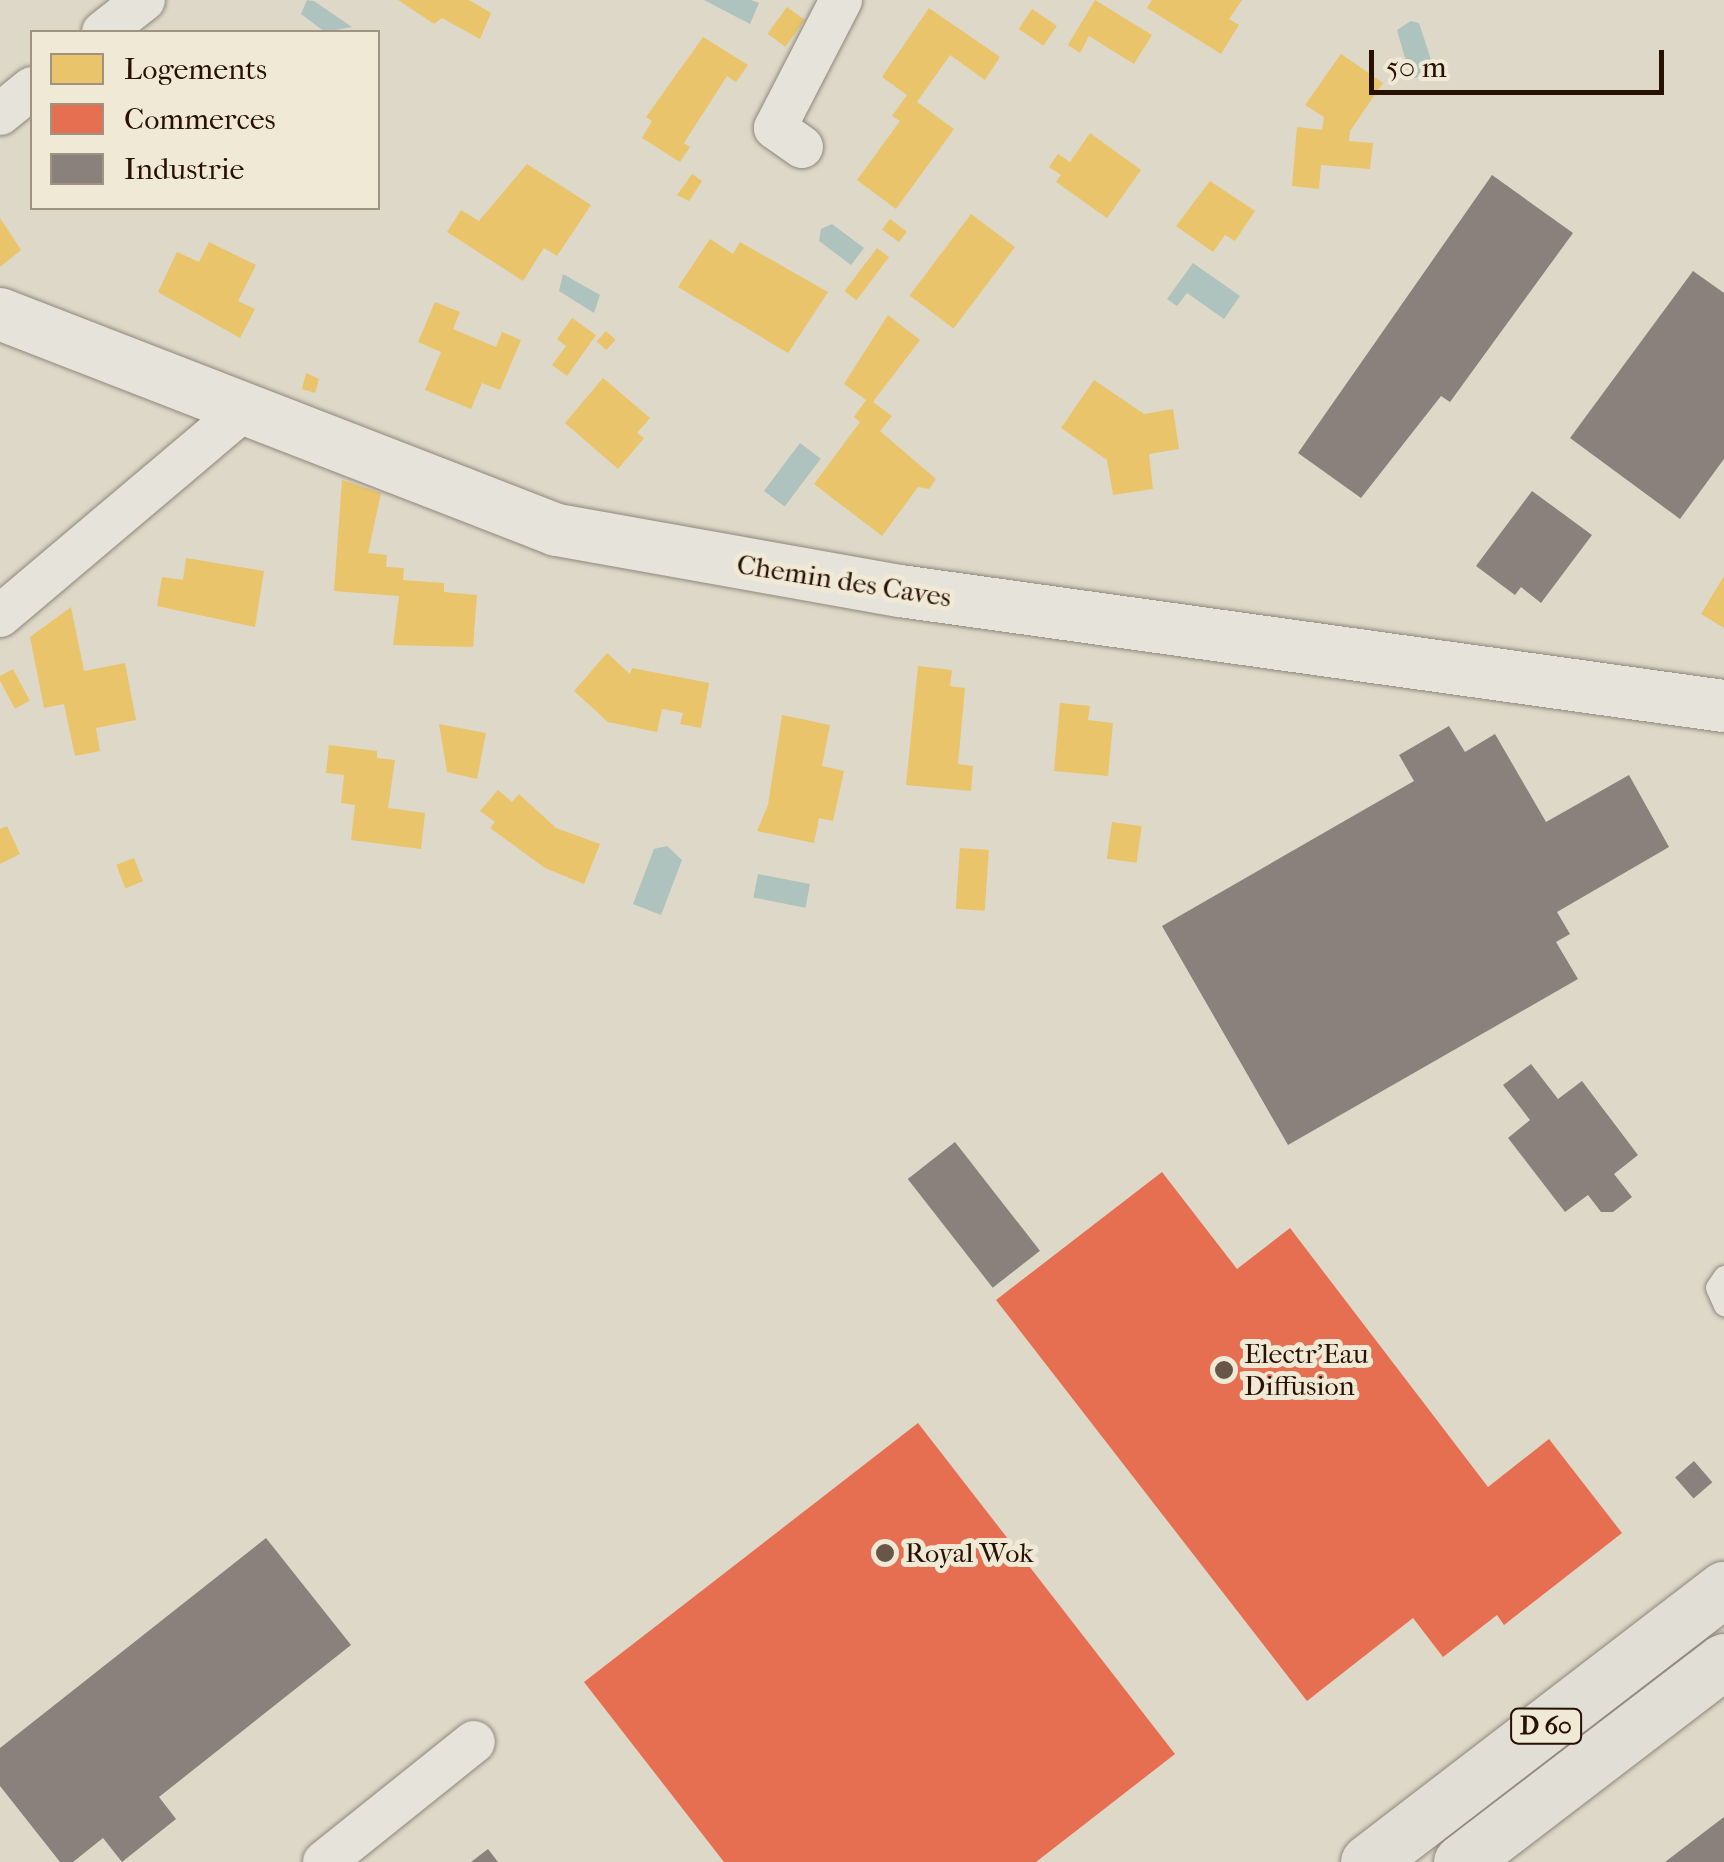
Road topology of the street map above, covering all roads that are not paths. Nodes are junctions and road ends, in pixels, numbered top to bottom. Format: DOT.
graph roads {
  1 [pos="144,0"];
  2 [pos="842,0"];
  3 [pos="106,30"];
  4 [pos="30,90"];
  5 [pos="0,114"];
  6 [pos="802,147"];
  7 [pos="0,314"];
  8 [pos="242,412"];
  9 [pos="0,616"];
  10 [pos="1724,706"];
  11 [pos="1724,1276"];
  12 [pos="1724,1306"];
  13 [pos="1724,1590"];
  14 [pos="1724,1661"];
  15 [pos="474,1742"];
  16 [pos="324,1862"];
  17 [pos="1368,1862"];
  18 [pos="1461,1862"];
  1 -- 3 [label="street"];
  2 -- 6 [label="street"];
  4 -- 5 [label="street"];
  7 -- 8 [label="street, Chemin des Caves"];
  8 -- 9 [label="street"];
  8 -- 10 [label="street, Chemin des Caves"];
  11 -- 12 [label="lane"];
  13 -- 17 [label="main road, D 60"];
  14 -- 18 [label="main road, D 60"];
  15 -- 16 [label="street"];
}
